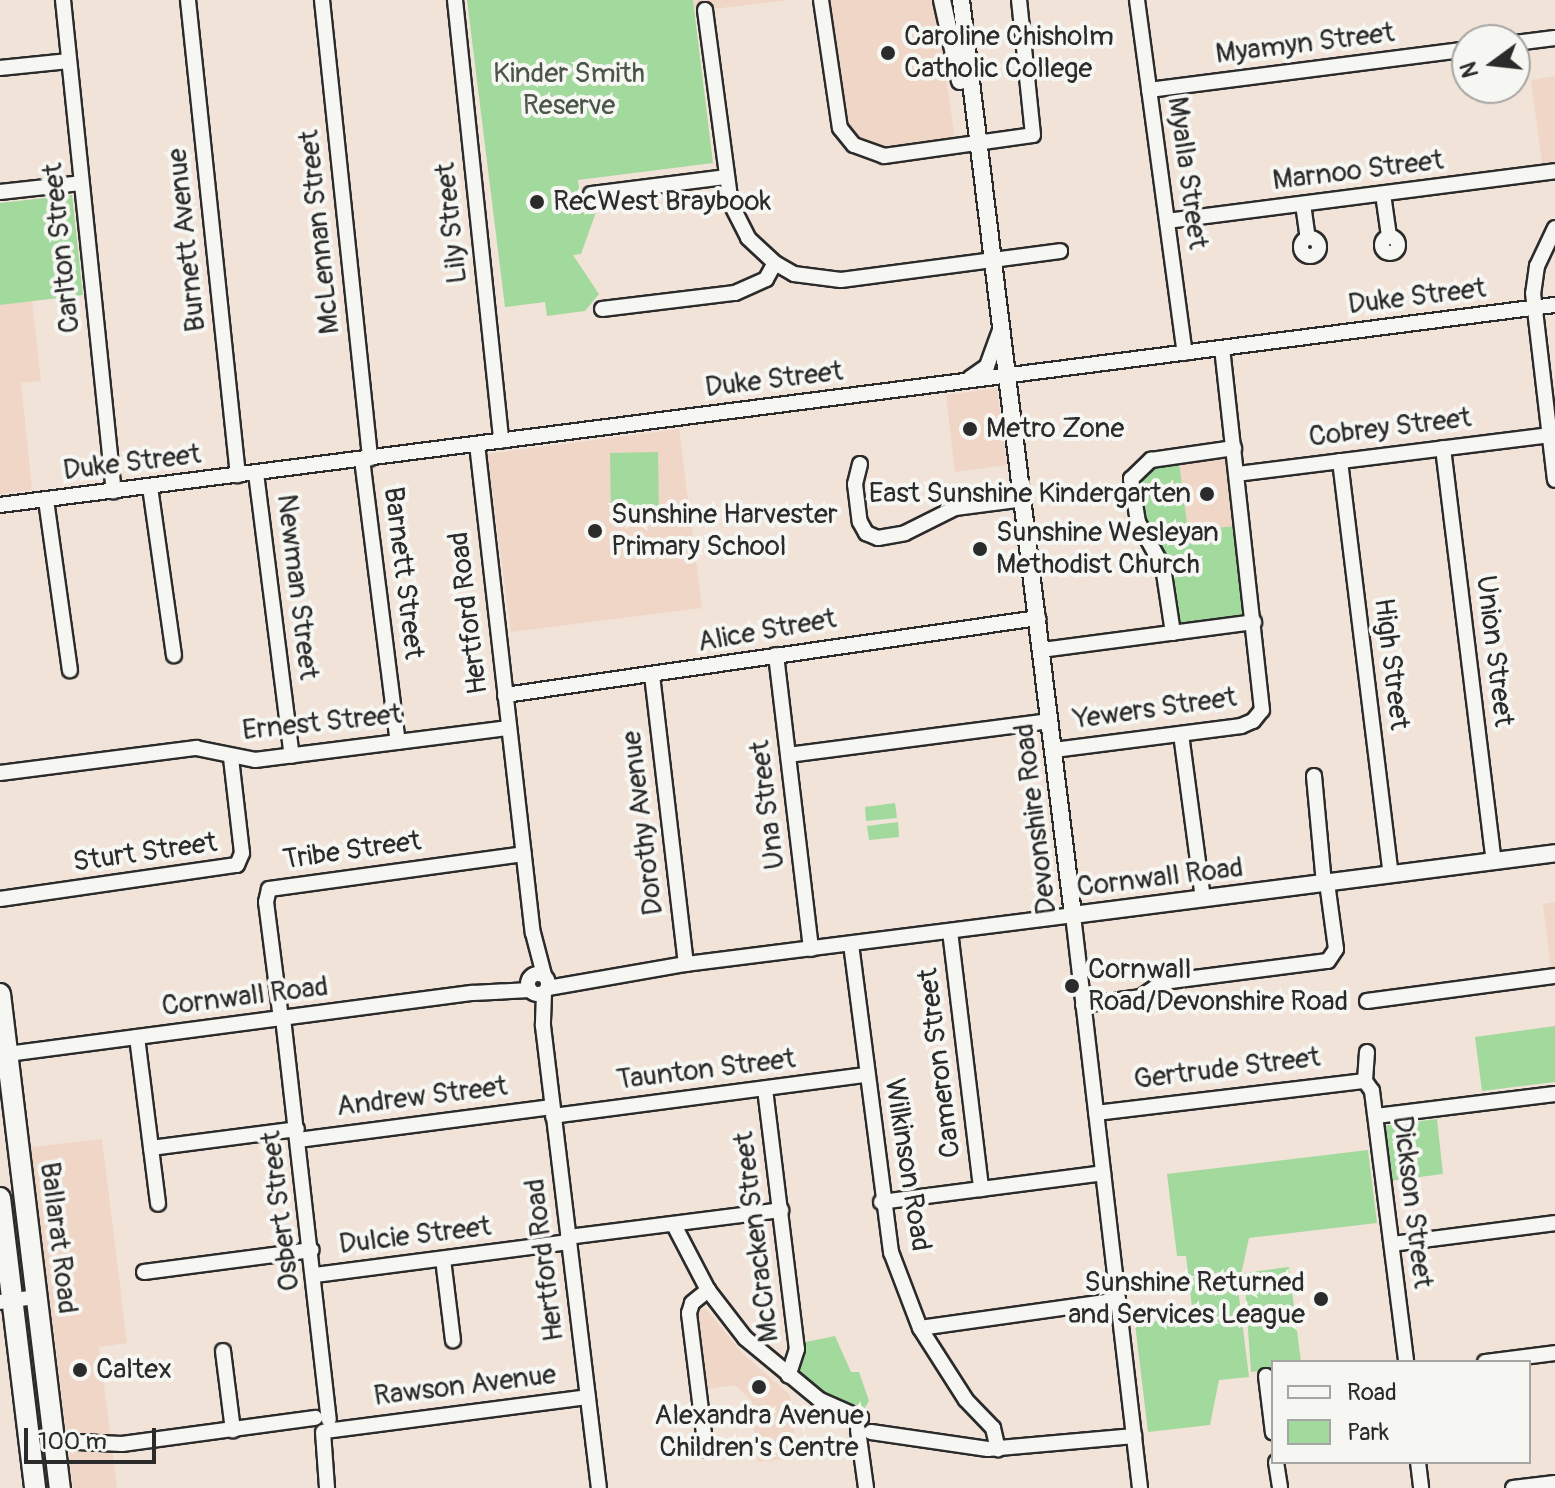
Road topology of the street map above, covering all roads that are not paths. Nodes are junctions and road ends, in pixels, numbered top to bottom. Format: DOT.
graph roads {
  1 [pos="63,0"];
  2 [pos="188,0"];
  3 [pos="322,0"];
  4 [pos="455,0"];
  5 [pos="821,0"];
  6 [pos="942,0"];
  7 [pos="961,0"];
  8 [pos="1019,0"];
  9 [pos="1137,0"];
  10 [pos="705,10"];
  11 [pos="1555,38"];
  12 [pos="1531,41"];
  13 [pos="1451,51"];
  14 [pos="69,61"];
  15 [pos="0,68"];
  16 [pos="1149,90"];
  17 [pos="976,145"];
  18 [pos="1555,171"];
  19 [pos="726,177"];
  20 [pos="81,183"];
  21 [pos="0,192"];
  22 [pos="591,194"];
  23 [pos="1383,194"];
  24 [pos="1303,204"];
  25 [pos="1167,221"];
  26 [pos="1555,228"];
  27 [pos="1389,236"];
  28 [pos="1308,238"];
  29 [pos="1555,246"];
  30 [pos="1060,251"];
  31 [pos="992,260"];
  32 [pos="775,263"];
  33 [pos="1555,305"];
  34 [pos="1535,308"];
  35 [pos="602,309"];
  36 [pos="1001,323"];
  37 [pos="1222,348"];
  38 [pos="1185,353"];
  39 [pos="1009,376"];
  40 [pos="966,380"];
  41 [pos="1550,435"];
  42 [pos="501,441"];
  43 [pos="474,444"];
  44 [pos="1234,448"];
  45 [pos="1443,448"];
  46 [pos="366,458"];
  47 [pos="1340,461"];
  48 [pos="860,464"];
  49 [pos="1554,471"];
  50 [pos="256,473"];
  51 [pos="1237,474"];
  52 [pos="238,475"];
  53 [pos="150,487"];
  54 [pos="114,491"];
  55 [pos="1024,499"];
  56 [pos="46,500"];
  57 [pos="0,505"];
  58 [pos="1038,618"];
  59 [pos="1254,622"];
  60 [pos="1173,633"];
  61 [pos="1042,650"];
  62 [pos="174,655"];
  63 [pos="776,655"];
  64 [pos="70,670"];
  65 [pos="652,675"];
  66 [pos="505,695"];
  67 [pos="1050,721"];
  68 [pos="509,728"];
  69 [pos="1181,734"];
  70 [pos="398,742"];
  71 [pos="1054,750"];
  72 [pos="788,755"];
  73 [pos="292,756"];
  74 [pos="231,758"];
  75 [pos="0,773"];
  76 [pos="1314,776"];
  77 [pos="1555,853"];
  78 [pos="524,854"];
  79 [pos="1494,861"];
  80 [pos="1391,874"];
  81 [pos="1326,883"];
  82 [pos="0,899"];
  83 [pos="1203,899"];
  84 [pos="1073,915"];
  85 [pos="950,931"];
  86 [pos="851,944"];
  87 [pos="811,949"];
  88 [pos="686,964"];
  89 [pos="1555,976"];
  90 [pos="538,984"];
  91 [pos="0,994"];
  92 [pos="1367,1001"];
  93 [pos="1083,1005"];
  94 [pos="282,1019"];
  95 [pos="137,1037"];
  96 [pos="1367,1052"];
  97 [pos="4,1054"];
  98 [pos="866,1075"];
  99 [pos="1365,1081"];
  100 [pos="765,1089"];
  101 [pos="1555,1094"];
  102 [pos="553,1111"];
  103 [pos="1096,1113"];
  104 [pos="1376,1116"];
  105 [pos="298,1134"];
  106 [pos="151,1148"];
  107 [pos="1103,1173"];
  108 [pos="981,1189"];
  109 [pos="0,1198"];
  110 [pos="881,1202"];
  111 [pos="158,1204"];
  112 [pos="781,1210"];
  113 [pos="1555,1223"];
  114 [pos="674,1225"];
  115 [pos="568,1240"];
  116 [pos="1392,1244"];
  117 [pos="312,1250"];
  118 [pos="443,1259"];
  119 [pos="144,1272"];
  120 [pos="315,1275"];
  121 [pos="708,1290"];
  122 [pos="37,1297"];
  123 [pos="1118,1300"];
  124 [pos="6,1302"];
  125 [pos="920,1328"];
  126 [pos="453,1340"];
  127 [pos="223,1351"];
  128 [pos="1555,1353"];
  129 [pos="1406,1360"];
  130 [pos="1501,1360"];
  131 [pos="788,1376"];
  132 [pos="1266,1376"];
  133 [pos="588,1397"];
  134 [pos="1271,1417"];
  135 [pos="321,1424"];
  136 [pos="864,1427"];
  137 [pos="233,1430"];
  138 [pos="1134,1436"];
  139 [pos="55,1441"];
  140 [pos="993,1449"];
  141 [pos="706,1450"];
  142 [pos="1276,1464"];
  143 [pos="1418,1464"];
  144 [pos="1555,1483"];
  145 [pos="35,1488"];
  146 [pos="60,1488"];
  147 [pos="327,1488"];
  148 [pos="599,1488"];
  149 [pos="866,1488"];
  150 [pos="1140,1488"];
  151 [pos="1280,1488"];
  152 [pos="1421,1488"];
  153 [pos="1513,1488"];
  1 -- 14 [label="street, Carlton Street"];
  2 -- 52 [label="street, Burnett Avenue"];
  3 -- 46 [label="street, McLennan Street"];
  4 -- 42 [label="street, Lily Street"];
  5 -- 17 [label="street"];
  6 -- 17 [label="main road"];
  7 -- 17 [label="main road"];
  8 -- 17 [label="street"];
  9 -- 16 [label="street, Myalla Street"];
  10 -- 19 [label="street"];
  11 -- 12 [label="street"];
  13 -- 16 [label="street, Myamyn Street"];
  14 -- 15 [label="street"];
  14 -- 20 [label="street, Carlton Street"];
  16 -- 25 [label="street, Myalla Street"];
  17 -- 31 [label="main road, Devonshire Road"];
  18 -- 23 [label="street, Marnoo Street"];
  19 -- 22 [label="street"];
  19 -- 32 [label="street"];
  20 -- 21 [label="street"];
  20 -- 54 [label="street, Carlton Street"];
  23 -- 24 [label="street, Marnoo Street"];
  23 -- 27 [label="street"];
  24 -- 25 [label="street, Marnoo Street"];
  24 -- 28 [label="street"];
  25 -- 38 [label="street, Myalla Street"];
  26 -- 34 [label="street"];
  29 -- 34 [label="street"];
  30 -- 31 [label="street"];
  31 -- 32 [label="street"];
  31 -- 36 [label="main road, Devonshire Road"];
  32 -- 35 [label="street"];
  33 -- 34 [label="street, Duke Street"];
  34 -- 37 [label="street, Duke Street"];
  34 -- 41 [label="street"];
  36 -- 39 [label="main road, Devonshire Road"];
  36 -- 40 [label="street"];
  37 -- 38 [label="street, Duke Street"];
  37 -- 44 [label="street"];
  38 -- 39 [label="street, Duke Street"];
  39 -- 40 [label="street, Duke Street"];
  39 -- 55 [label="main road, Devonshire Road"];
  40 -- 42 [label="street, Duke Street"];
  41 -- 45 [label="street, Cobrey Street"];
  41 -- 49 [label="street"];
  42 -- 43 [label="street, Duke Street"];
  43 -- 46 [label="street, Duke Street"];
  43 -- 66 [label="street, Hertford Road"];
  44 -- 51 [label="street"];
  44 -- 60 [label="street"];
  45 -- 47 [label="street, Cobrey Street"];
  45 -- 79 [label="street, Union Street"];
  46 -- 50 [label="street, Duke Street"];
  46 -- 70 [label="street, Barnett Street"];
  47 -- 51 [label="street, Cobrey Street"];
  47 -- 80 [label="street, High Street"];
  48 -- 55 [label="street"];
  50 -- 52 [label="street, Duke Street"];
  50 -- 73 [label="street, Newman Street"];
  51 -- 59 [label="street"];
  52 -- 53 [label="street, Duke Street"];
  53 -- 54 [label="street, Duke Street"];
  53 -- 62 [label="street"];
  54 -- 56 [label="street, Duke Street"];
  55 -- 58 [label="main road, Devonshire Road"];
  56 -- 57 [label="street, Duke Street"];
  56 -- 64 [label="street"];
  58 -- 61 [label="main road, Devonshire Road"];
  58 -- 63 [label="street, Alice Street"];
  59 -- 60 [label="street"];
  59 -- 69 [label="street, Yewers Street"];
  60 -- 61 [label="street"];
  61 -- 67 [label="main road, Devonshire Road"];
  63 -- 65 [label="street, Alice Street"];
  63 -- 72 [label="street, Una Street"];
  65 -- 66 [label="street, Alice Street"];
  65 -- 88 [label="street, Dorothy Avenue"];
  66 -- 68 [label="street, Hertford Road"];
  67 -- 71 [label="main road, Devonshire Road"];
  67 -- 72 [label="street"];
  68 -- 70 [label="street, Ernest Street"];
  68 -- 78 [label="street, Hertford Road"];
  69 -- 71 [label="street, Yewers Street"];
  69 -- 83 [label="street"];
  70 -- 73 [label="street, Ernest Street"];
  71 -- 84 [label="main road, Devonshire Road"];
  72 -- 87 [label="street, Una Street"];
  73 -- 74 [label="street, Ernest Street"];
  74 -- 75 [label="street, Ernest Street"];
  74 -- 82 [label="street, Sturt Street"];
  76 -- 81 [label="street"];
  77 -- 79 [label="main road, Cornwall Road"];
  78 -- 90 [label="street, Hertford Road"];
  78 -- 94 [label="street, Tribe Street"];
  79 -- 80 [label="main road, Cornwall Road"];
  80 -- 81 [label="main road, Cornwall Road"];
  81 -- 83 [label="main road, Cornwall Road"];
  81 -- 93 [label="street"];
  83 -- 84 [label="main road, Cornwall Road"];
  84 -- 85 [label="street, Cornwall Road"];
  84 -- 93 [label="street, Devonshire Road"];
  85 -- 86 [label="street, Cornwall Road"];
  85 -- 108 [label="street, Cameron Street"];
  86 -- 87 [label="street, Cornwall Road"];
  86 -- 98 [label="street, Wilkinson Road"];
  87 -- 88 [label="street, Cornwall Road"];
  88 -- 90 [label="street, Cornwall Road"];
  89 -- 92 [label="street"];
  90 -- 94 [label="street, Cornwall Road"];
  90 -- 102 [label="street, Hertford Road"];
  91 -- 97 [label="highway, Ballarat Road"];
  93 -- 103 [label="street, Devonshire Road"];
  94 -- 95 [label="street, Cornwall Road"];
  94 -- 105 [label="street, Osbert Street"];
  95 -- 97 [label="street, Cornwall Road"];
  95 -- 106 [label="street"];
  96 -- 99 [label="street, Dickson Street"];
  97 -- 122 [label="highway, Ballarat Road"];
  98 -- 100 [label="street, Taunton Street"];
  98 -- 110 [label="street, Wilkinson Road"];
  99 -- 103 [label="street, Gertrude Street"];
  99 -- 104 [label="street, Dickson Street"];
  100 -- 102 [label="street, Taunton Street"];
  100 -- 112 [label="street, McCracken Street"];
  101 -- 104 [label="street"];
  102 -- 105 [label="street, Andrew Street"];
  102 -- 115 [label="street, Hertford Road"];
  103 -- 107 [label="street, Devonshire Road"];
  104 -- 116 [label="street, Dickson Street"];
  105 -- 106 [label="street, Andrew Street"];
  105 -- 117 [label="street, Osbert Street"];
  106 -- 111 [label="street"];
  107 -- 108 [label="street"];
  107 -- 123 [label="street, Devonshire Road"];
  108 -- 110 [label="street"];
  109 -- 124 [label="highway, Ballarat Road"];
  110 -- 125 [label="street, Wilkinson Road"];
  112 -- 114 [label="street, Dulcie Street"];
  112 -- 131 [label="street, McCracken Street"];
  113 -- 116 [label="street"];
  114 -- 115 [label="street, Dulcie Street"];
  114 -- 121 [label="street"];
  115 -- 118 [label="street, Dulcie Street"];
  115 -- 133 [label="street, Hertford Road"];
  116 -- 129 [label="street, Dickson Street"];
  117 -- 119 [label="street"];
  117 -- 120 [label="street, Osbert Street"];
  118 -- 120 [label="street, Dulcie Street"];
  118 -- 126 [label="street"];
  120 -- 135 [label="street, Osbert Street"];
  121 -- 131 [label="street"];
  121 -- 141 [label="street"];
  122 -- 124 [label="street"];
  122 -- 139 [label="highway, Ballarat Road"];
  123 -- 125 [label="street"];
  123 -- 138 [label="street, Devonshire Road"];
  124 -- 145 [label="highway, Ballarat Road"];
  125 -- 140 [label="street, Wilkinson Road"];
  127 -- 137 [label="street"];
  128 -- 130 [label="street"];
  131 -- 136 [label="street"];
  132 -- 134 [label="street"];
  133 -- 135 [label="street, Rawson Avenue"];
  133 -- 148 [label="street, Hertford Road"];
  135 -- 137 [label="street"];
  135 -- 147 [label="street, Osbert Street"];
  136 -- 140 [label="street"];
  136 -- 149 [label="street"];
  137 -- 139 [label="street"];
  138 -- 140 [label="street"];
  138 -- 150 [label="street, Devonshire Road"];
  139 -- 146 [label="highway, Ballarat Road"];
  142 -- 151 [label="street"];
  143 -- 152 [label="street"];
  144 -- 153 [label="street"];
}
